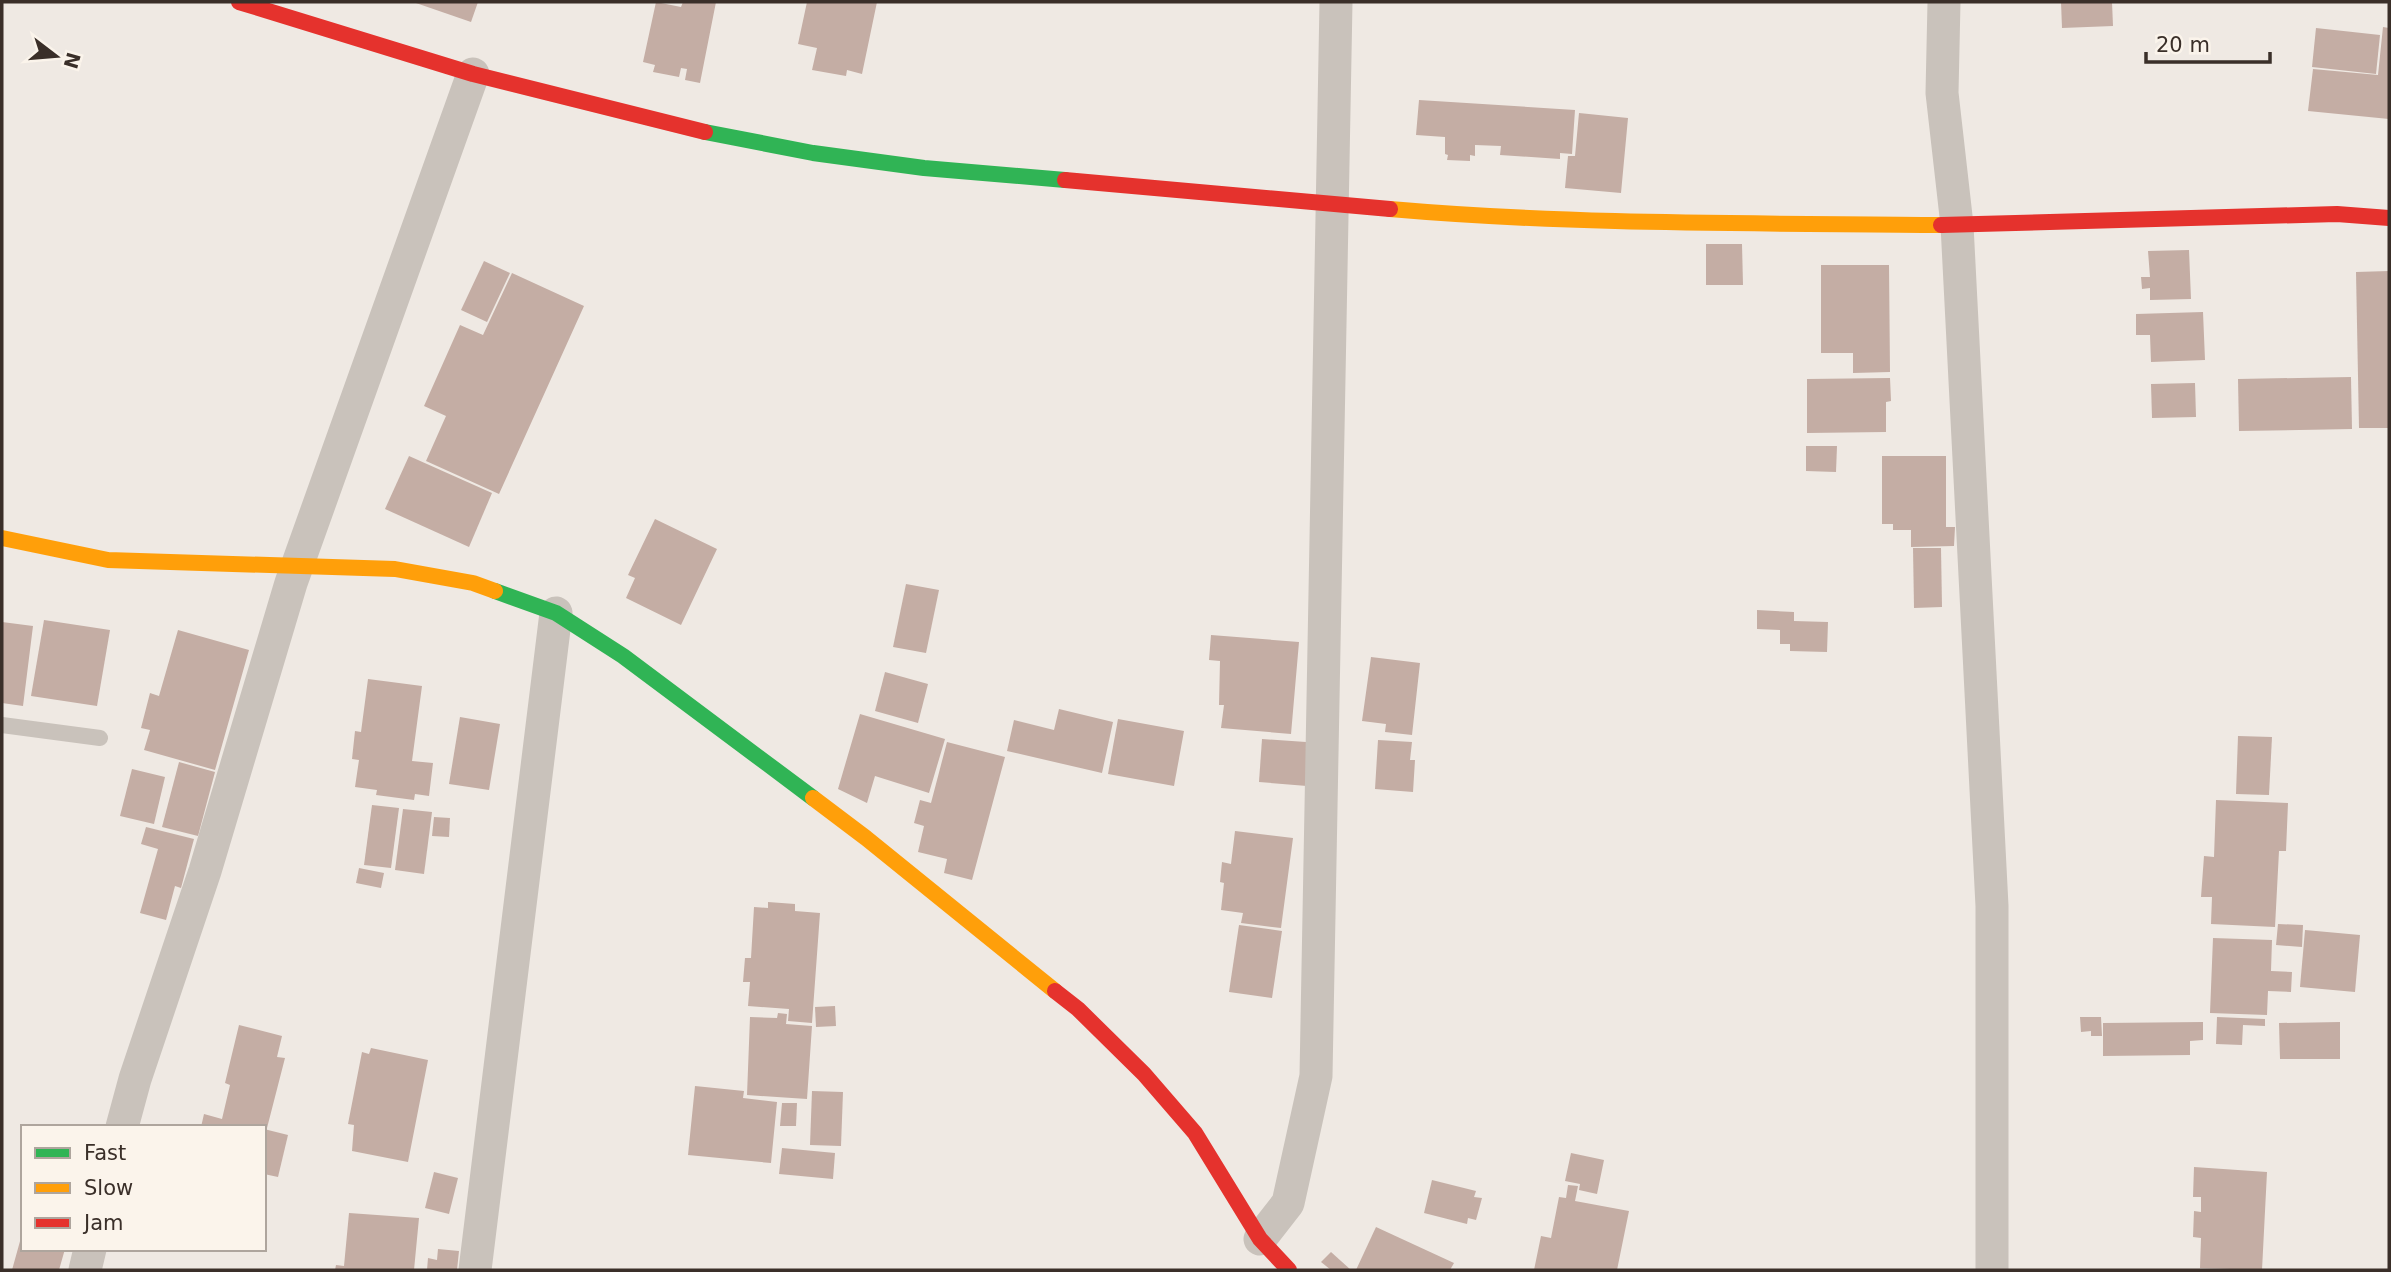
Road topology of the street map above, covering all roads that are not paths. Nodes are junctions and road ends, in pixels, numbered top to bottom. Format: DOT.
graph roads {
  1 [pos="239,2"];
  2 [pos="1336,2"];
  3 [pos="1944,2"];
  4 [pos="473,74"];
  5 [pos="1330,203"];
  6 [pos="2389,218"];
  7 [pos="1957,225"];
  8 [pos="2,538"];
  9 [pos="298,565"];
  10 [pos="556,612"];
  11 [pos="2,725"];
  12 [pos="100,738"];
  13 [pos="123,1125"];
  14 [pos="1260,1238"];
  15 [pos="90,1251"];
  16 [pos="85,1270"];
  17 [pos="475,1270"];
  18 [pos="1289,1270"];
  19 [pos="1992,1270"];
  1 -- 4 [label="street"];
  2 -- 5 [label="street"];
  3 -- 7 [label="street"];
  4 -- 5 [label="street"];
  4 -- 9 [label="street"];
  5 -- 7 [label="street"];
  5 -- 14 [label="street"];
  6 -- 7 [label="street"];
  7 -- 19 [label="street"];
  8 -- 9 [label="street"];
  9 -- 10 [label="street"];
  9 -- 13 [label="street"];
  10 -- 14 [label="street"];
  10 -- 17 [label="street"];
  11 -- 12 [label="lane"];
  14 -- 18 [label="street"];
  15 -- 16 [label="street"];
}
